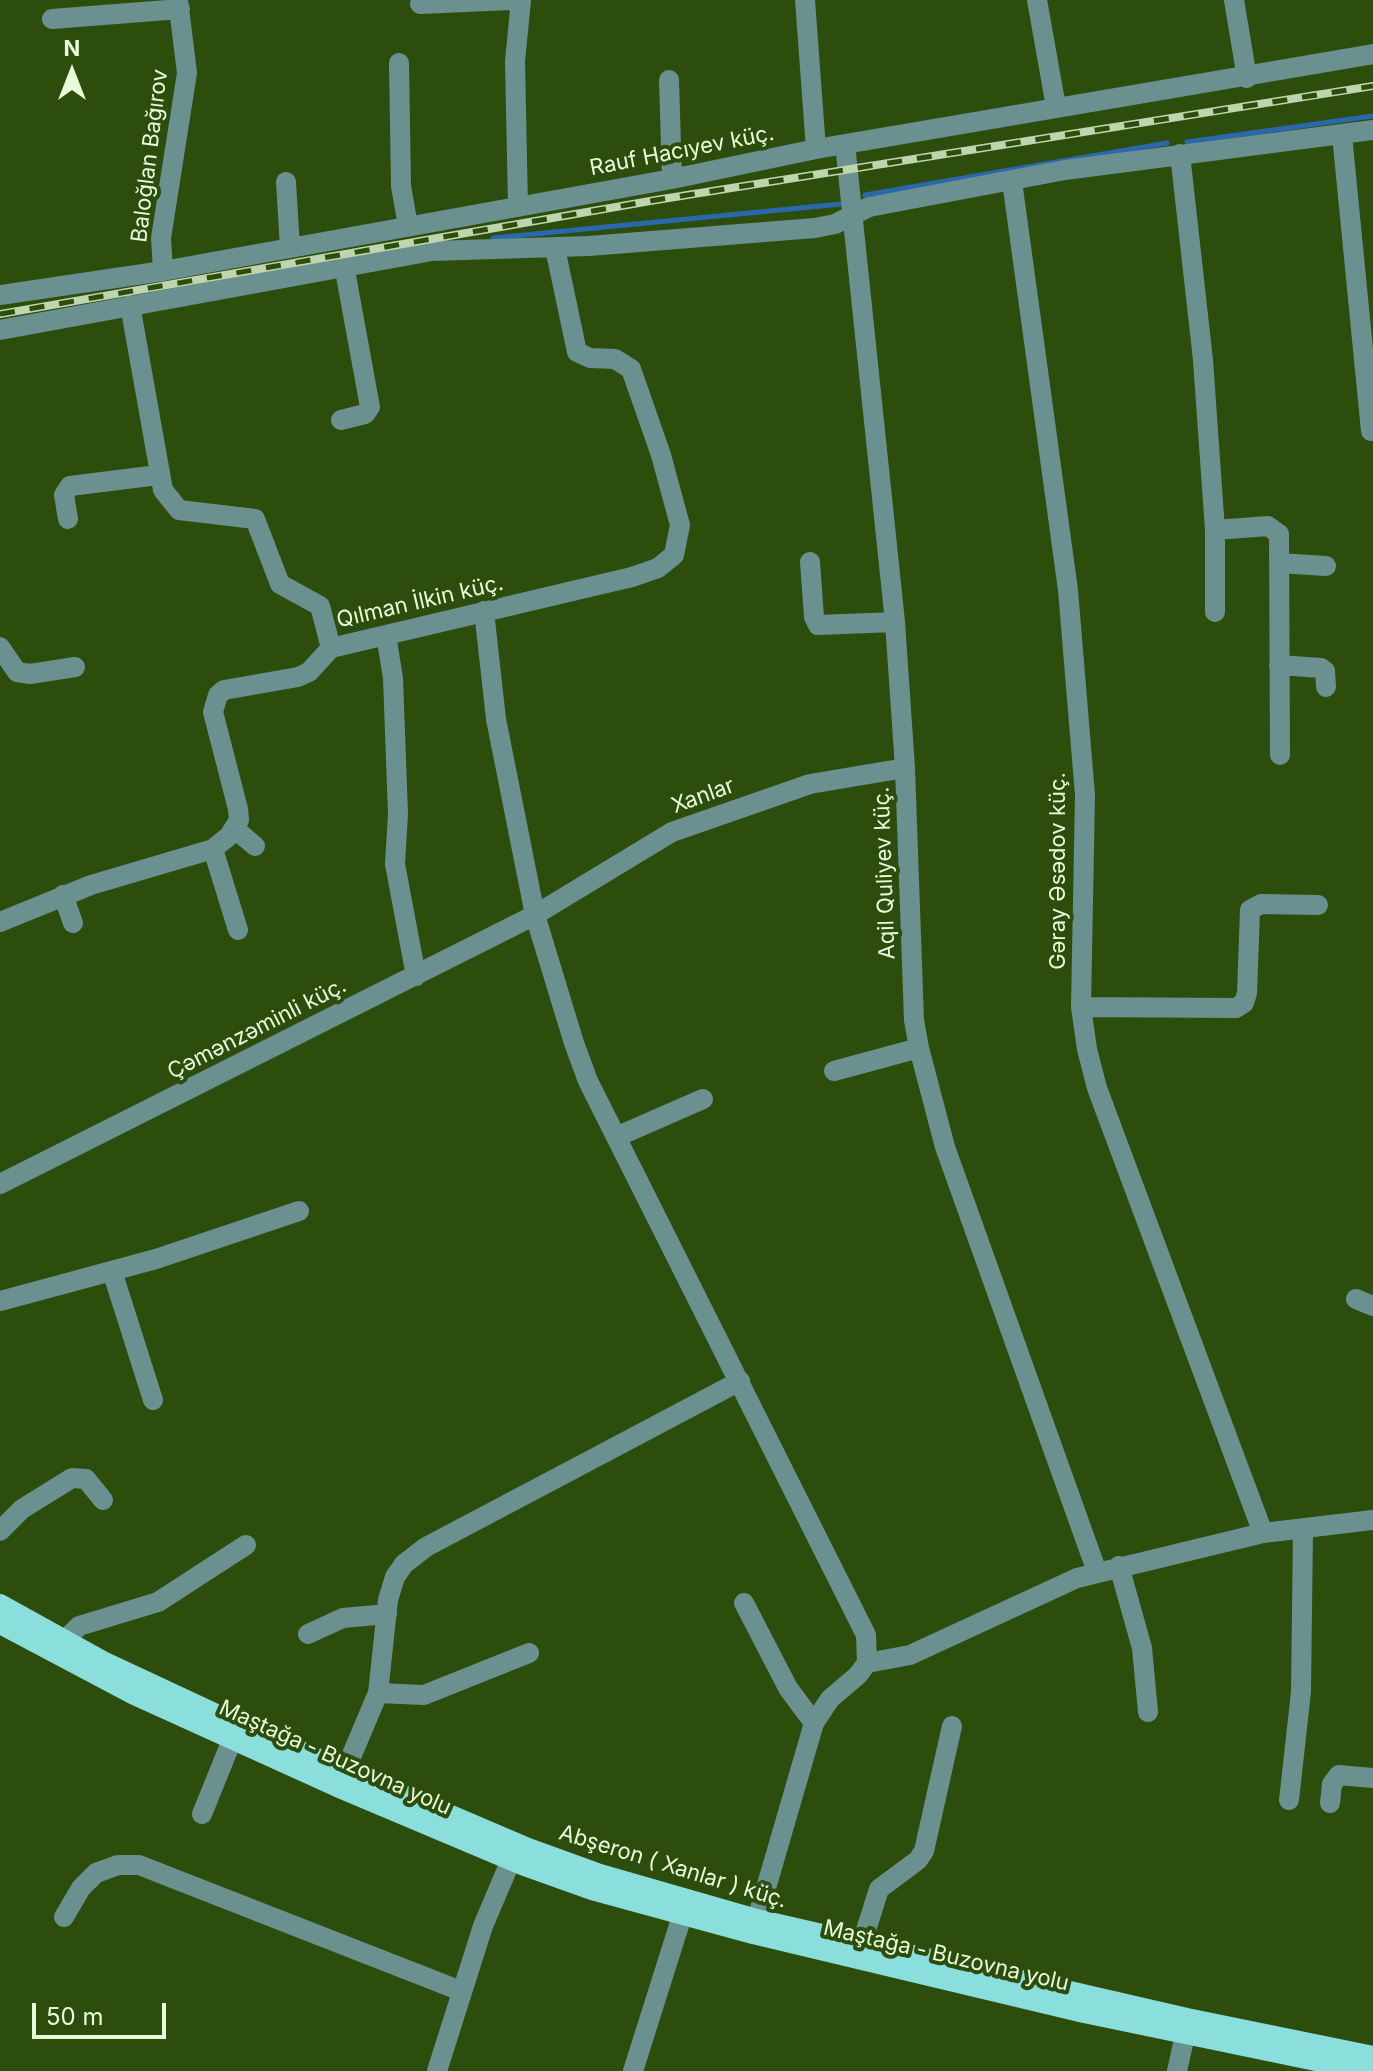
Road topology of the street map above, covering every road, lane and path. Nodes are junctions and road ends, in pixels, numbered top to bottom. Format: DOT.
graph roads {
  1 [pos="511,0"];
  2 [pos="521,0"];
  3 [pos="805,0"];
  4 [pos="1037,0"];
  5 [pos="1234,0"];
  6 [pos="179,4"];
  7 [pos="420,4"];
  8 [pos="52,19"];
  9 [pos="1373,54"];
  10 [pos="399,63"];
  11 [pos="1247,78"];
  12 [pos="669,80"];
  13 [pos="1056,107"];
  14 [pos="1373,130"];
  15 [pos="1342,135"];
  16 [pos="845,144"];
  17 [pos="816,149"];
  18 [pos="1180,154"];
  19 [pos="672,179"];
  20 [pos="1012,181"];
  21 [pos="286,182"];
  22 [pos="518,207"];
  23 [pos="465,216"];
  24 [pos="851,216"];
  25 [pos="408,226"];
  26 [pos="290,248"];
  27 [pos="470,248"];
  28 [pos="555,248"];
  29 [pos="344,265"];
  30 [pos="163,271"];
  31 [pos="0,295"];
  32 [pos="130,305"];
  33 [pos="0,330"];
  34 [pos="341,420"];
  35 [pos="1371,431"];
  36 [pos="158,475"];
  37 [pos="68,519"];
  38 [pos="1215,530"];
  39 [pos="810,562"];
  40 [pos="1279,563"];
  41 [pos="1326,566"];
  42 [pos="484,611"];
  43 [pos="1215,612"];
  44 [pos="895,622"];
  45 [pos="386,635"];
  46 [pos="0,647"];
  47 [pos="331,648"];
  48 [pos="1279,665"];
  49 [pos="75,667"];
  50 [pos="1326,687"];
  51 [pos="1280,755"];
  52 [pos="905,768"];
  53 [pos="235,829"];
  54 [pos="255,846"];
  55 [pos="213,849"];
  56 [pos="63,895"];
  57 [pos="1318,905"];
  58 [pos="535,915"];
  59 [pos="0,922"];
  60 [pos="73,923"];
  61 [pos="238,930"];
  62 [pos="416,976"];
  63 [pos="1081,1007"];
  64 [pos="919,1048"];
  65 [pos="834,1071"];
  66 [pos="703,1099"];
  67 [pos="616,1137"];
  68 [pos="0,1184"];
  69 [pos="299,1211"];
  70 [pos="112,1271"];
  71 [pos="0,1301"];
  72 [pos="740,1381"];
  73 [pos="153,1400"];
  74 [pos="103,1500"];
  75 [pos="1373,1520"];
  76 [pos="1303,1530"];
  77 [pos="0,1531"];
  78 [pos="1263,1533"];
  79 [pos="246,1545"];
  80 [pos="1119,1566"];
  81 [pos="1097,1572"];
  82 [pos="744,1603"];
  83 [pos="0,1604"];
  84 [pos="387,1614"];
  85 [pos="0,1624"];
  86 [pos="308,1634"];
  87 [pos="64,1641"];
  88 [pos="529,1653"];
  89 [pos="867,1663"];
  90 [pos="378,1693"];
  91 [pos="1148,1712"];
  92 [pos="814,1723"];
  93 [pos="952,1726"];
  94 [pos="232,1740"];
  95 [pos="1373,1778"];
  96 [pos="341,1779"];
  97 [pos="1289,1800"];
  98 [pos="1330,1803"];
  99 [pos="202,1814"];
  100 [pos="511,1860"];
  101 [pos="685,1908"];
  102 [pos="64,1917"];
  103 [pos="757,1919"];
  104 [pos="862,1943"];
  105 [pos="461,1991"];
  106 [pos="1185,2035"];
  107 [pos="1373,2056"];
  108 [pos="437,2071"];
  109 [pos="633,2071"];
  110 [pos="1177,2071"];
  111 [pos="1364,2071"];
  1 -- 7 [label="street"];
  2 -- 22 [label="street"];
  3 -- 17 [label="street"];
  4 -- 13 [label="street"];
  5 -- 11 [label="street"];
  6 -- 8 [label="street"];
  6 -- 30 [label="street, Baloğlan Bağırov"];
  9 -- 11 [label="street, Rauf Hacıyev küç."];
  10 -- 25 [label="street"];
  11 -- 13 [label="street, Rauf Hacıyev küç."];
  12 -- 19 [label="street"];
  13 -- 16 [label="street, Rauf Hacıyev küç."];
  14 -- 15 [label="street"];
  15 -- 18 [label="street"];
  15 -- 35 [label="street"];
  16 -- 17 [label="street, Rauf Hacıyev küç."];
  16 -- 24 [label="street, Aqil Quliyev küç."];
  17 -- 19 [label="street, Rauf Hacıyev küç."];
  18 -- 20 [label="street"];
  18 -- 38 [label="street"];
  19 -- 22 [label="street, Rauf Hacıyev küç."];
  20 -- 24 [label="street"];
  20 -- 63 [label="street, Gəray Əsədov küç."];
  21 -- 26 [label="street"];
  22 -- 23 [label="street, Rauf Hacıyev küç."];
  23 -- 25 [label="street, Rauf Hacıyev küç."];
  23 -- 27 [label="street"];
  24 -- 28 [label="street"];
  24 -- 44 [label="street, Aqil Quliyev küç."];
  25 -- 26 [label="street, Rauf Hacıyev küç."];
  26 -- 30 [label="street, Rauf Hacıyev küç."];
  27 -- 28 [label="street"];
  27 -- 29 [label="street"];
  28 -- 42 [label="street, Qılman İlkin küç."];
  29 -- 32 [label="street"];
  29 -- 34 [label="street"];
  30 -- 31 [label="street, Rauf Hacıyev küç."];
  32 -- 33 [label="street"];
  32 -- 36 [label="street"];
  36 -- 37 [label="street"];
  36 -- 47 [label="street"];
  38 -- 40 [label="street"];
  38 -- 43 [label="street"];
  39 -- 44 [label="street"];
  40 -- 41 [label="street"];
  40 -- 48 [label="street"];
  42 -- 45 [label="street, Qılman İlkin küç."];
  42 -- 58 [label="street"];
  44 -- 52 [label="street, Aqil Quliyev küç."];
  45 -- 47 [label="street, Qılman İlkin küç."];
  45 -- 62 [label="street"];
  46 -- 49 [label="street"];
  47 -- 53 [label="street, Qılman İlkin küç."];
  48 -- 50 [label="street"];
  48 -- 51 [label="street"];
  52 -- 58 [label="street, Xanlar"];
  52 -- 64 [label="street, Aqil Quliyev küç."];
  53 -- 54 [label="street"];
  53 -- 55 [label="street"];
  55 -- 56 [label="street"];
  55 -- 61 [label="street"];
  56 -- 59 [label="street"];
  56 -- 60 [label="street"];
  57 -- 63 [label="street"];
  58 -- 62 [label="street, Çəmənzəminli küç."];
  58 -- 67 [label="street"];
  62 -- 68 [label="street, Çəmənzəminli küç."];
  63 -- 78 [label="street, Gəray Əsədov küç."];
  64 -- 65 [label="street"];
  64 -- 81 [label="street, Aqil Quliyev küç."];
  66 -- 67 [label="street"];
  67 -- 72 [label="street"];
  69 -- 70 [label="street"];
  70 -- 71 [label="street"];
  70 -- 73 [label="street"];
  72 -- 84 [label="street"];
  72 -- 89 [label="street"];
  74 -- 77 [label="street"];
  75 -- 76 [label="street"];
  76 -- 78 [label="street"];
  76 -- 97 [label="street"];
  78 -- 80 [label="street"];
  79 -- 87 [label="street"];
  80 -- 81 [label="street"];
  80 -- 91 [label="street"];
  81 -- 89 [label="street"];
  82 -- 92 [label="street"];
  83 -- 87 [label="main road, Abşeron ( Xanlar ) küç."];
  84 -- 86 [label="street"];
  84 -- 90 [label="street"];
  85 -- 94 [label="main road, Maştağa - Buzovna yolu"];
  87 -- 96 [label="main road, Abşeron ( Xanlar ) küç."];
  88 -- 90 [label="street"];
  89 -- 92 [label="street"];
  90 -- 96 [label="street"];
  92 -- 103 [label="street"];
  93 -- 104 [label="street"];
  94 -- 96 [label="main road, Maştağa - Buzovna yolu"];
  94 -- 99 [label="street"];
  95 -- 98 [label="street"];
  96 -- 100 [label="main road, Maştağa - Buzovna yolu"];
  96 -- 101 [label="main road, Abşeron ( Xanlar ) küç."];
  100 -- 101 [label="main road, Maştağa - Buzovna yolu"];
  100 -- 105 [label="street"];
  101 -- 103 [label="main road, Abşeron ( Xanlar ) küç."];
  101 -- 106 [label="main road, Maştağa - Buzovna yolu"];
  101 -- 109 [label="street"];
  102 -- 105 [label="street"];
  103 -- 104 [label="main road, Abşeron ( Xanlar ) küç."];
  104 -- 107 [label="main road, Abşeron ( Xanlar ) küç."];
  105 -- 108 [label="street"];
  106 -- 110 [label="street"];
  106 -- 111 [label="main road, Maştağa - Buzovna yolu"];
}
